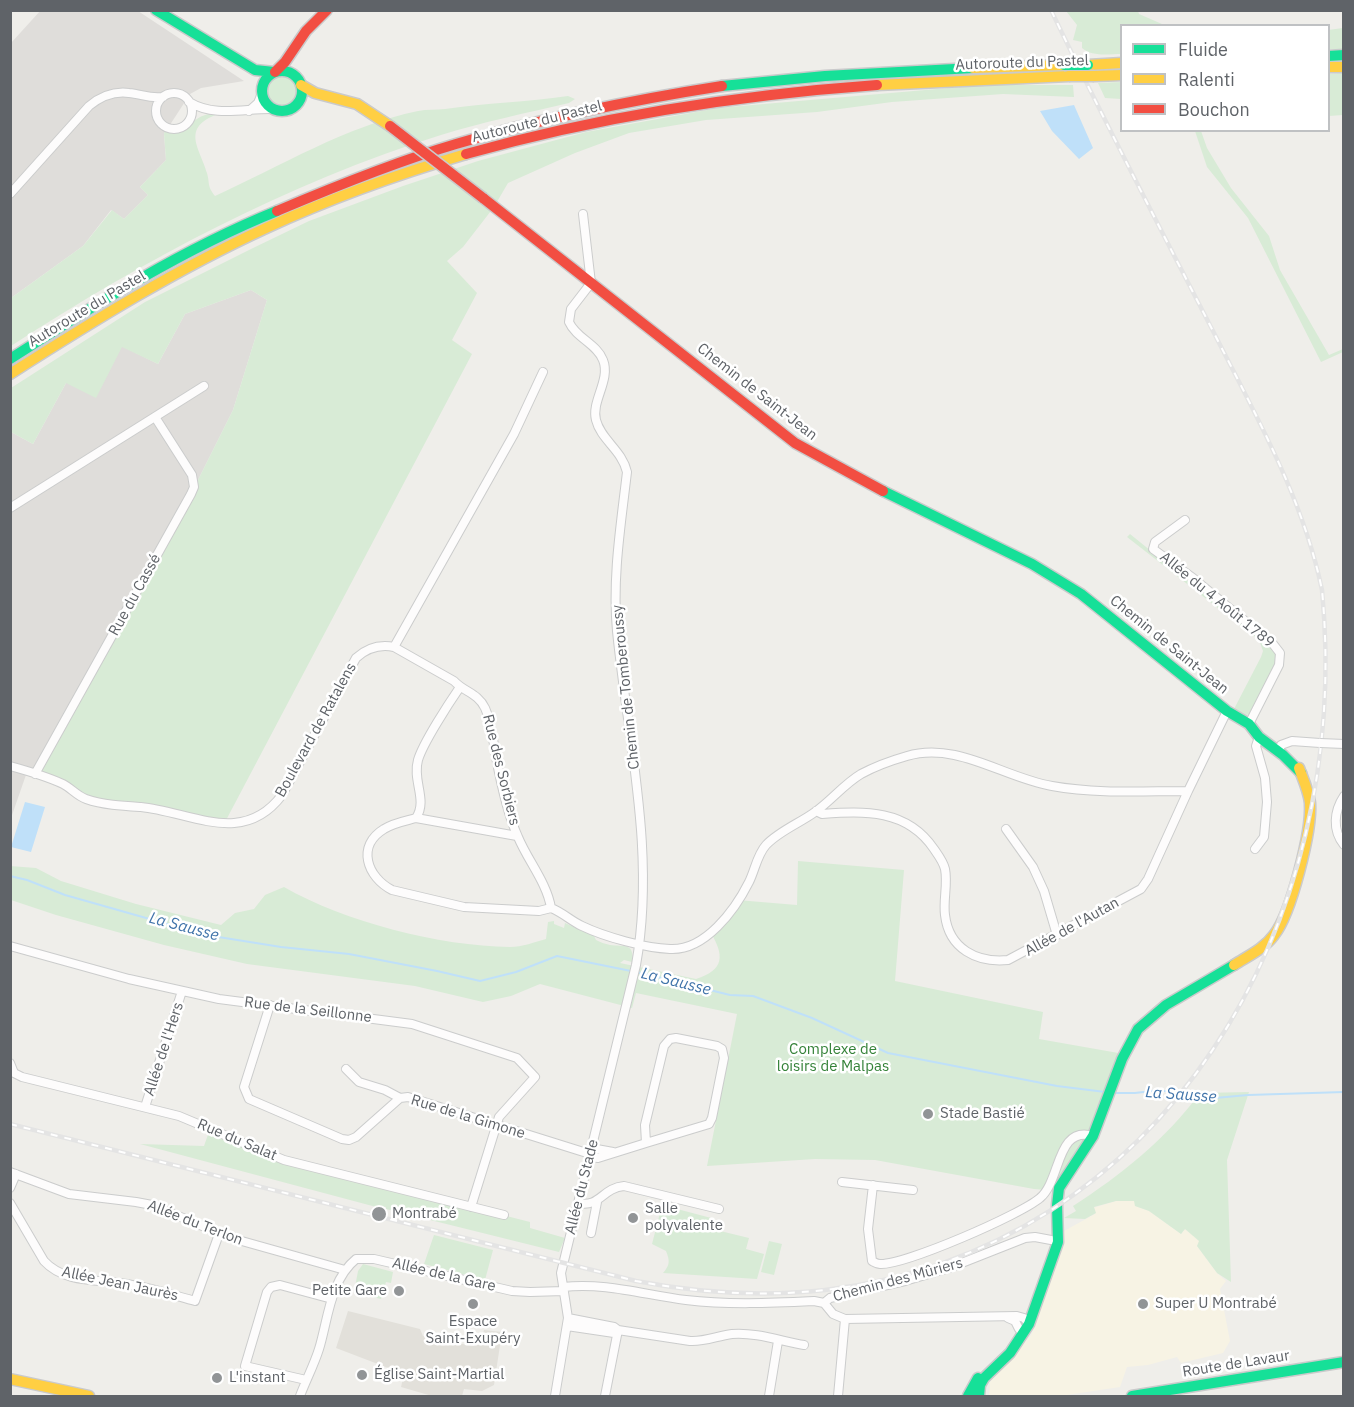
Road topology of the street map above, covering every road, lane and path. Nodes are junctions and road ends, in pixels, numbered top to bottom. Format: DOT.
graph roads {
  1 [pos="156,10"];
  2 [pos="327,10"];
  3 [pos="296,47"];
  4 [pos="230,57"];
  5 [pos="1120,63"];
  6 [pos="275,72"];
  7 [pos="1120,75"];
  8 [pos="299,81"];
  9 [pos="262,91"];
  10 [pos="140,96"];
  11 [pos="163,97"];
  12 [pos="335,98"];
  13 [pos="189,102"];
  14 [pos="298,103"];
  15 [pos="156,109"];
  16 [pos="274,109"];
  17 [pos="211,111"];
  18 [pos="248,111"];
  19 [pos="190,118"];
  20 [pos="10,194"];
  21 [pos="584,214"];
  22 [pos="591,283"];
  23 [pos="10,359"];
  24 [pos="543,372"];
  25 [pos="10,374"];
  26 [pos="204,386"];
  27 [pos="155,417"];
  28 [pos="10,508"];
  29 [pos="1185,520"];
  30 [pos="394,647"];
  31 [pos="460,687"];
  32 [pos="1227,711"];
  33 [pos="1249,724"];
  34 [pos="1263,740"];
  35 [pos="1344,744"];
  36 [pos="1281,751"];
  37 [pos="10,766"];
  38 [pos="35,774"];
  39 [pos="1188,790"];
  40 [pos="1344,796"];
  41 [pos="816,811"];
  42 [pos="416,818"];
  43 [pos="1006,829"];
  44 [pos="517,836"];
  45 [pos="1344,845"];
  46 [pos="1254,849"];
  47 [pos="551,908"];
  48 [pos="1057,934"];
  49 [pos="640,944"];
  50 [pos="10,946"];
  51 [pos="182,991"];
  52 [pos="270,1005"];
  53 [pos="10,1063"];
  54 [pos="346,1069"];
  55 [pos="400,1098"];
  56 [pos="145,1107"];
  57 [pos="496,1125"];
  58 [pos="1093,1136"];
  59 [pos="646,1143"];
  60 [pos="590,1153"];
  61 [pos="13,1173"];
  62 [pos="843,1182"];
  63 [pos="873,1185"];
  64 [pos="10,1188"];
  65 [pos="913,1190"];
  66 [pos="597,1202"];
  67 [pos="10,1203"];
  68 [pos="578,1203"];
  69 [pos="471,1207"];
  70 [pos="719,1209"];
  71 [pos="1057,1213"];
  72 [pos="504,1215"];
  73 [pos="591,1233"];
  74 [pos="219,1234"];
  75 [pos="1051,1240"];
  76 [pos="345,1270"];
  77 [pos="563,1286"];
  78 [pos="546,1290"];
  79 [pos="332,1299"];
  80 [pos="824,1303"];
  81 [pos="1007,1317"];
  82 [pos="845,1319"];
  83 [pos="568,1322"];
  84 [pos="1024,1324"];
  85 [pos="618,1330"];
  86 [pos="778,1341"];
  87 [pos="804,1346"];
  88 [pos="1344,1362"];
  89 [pos="10,1379"];
  90 [pos="306,1380"];
  91 [pos="89,1396"];
  92 [pos="300,1396"];
  93 [pos="555,1396"];
  94 [pos="605,1396"];
  95 [pos="769,1396"];
  96 [pos="838,1396"];
  97 [pos="968,1396"];
  98 [pos="979,1396"];
  99 [pos="1132,1396"];
  1 -- 4 [label="main road"];
  2 -- 3 [label="main road"];
  3 -- 6 [label="main road"];
  3 -- 8 [label="main road"];
  4 -- 6 [label="main road"];
  4 -- 9 [label="main road"];
  5 -- 23 [label="main road, Autoroute du Pastel, bridge"];
  6 -- 8 [label="main road"];
  6 -- 9 [label="main road"];
  7 -- 25 [label="main road, Autoroute du Pastel, bridge"];
  8 -- 12 [label="main road, Chemin de Saint-Jean"];
  8 -- 14 [label="main road"];
  9 -- 16 [label="main road"];
  9 -- 18 [label="street"];
  10 -- 11 [label="street"];
  10 -- 15 [label="street"];
  10 -- 20 [label="street"];
  11 -- 13 [label="street"];
  11 -- 15 [label="street"];
  12 -- 14 [label="main road, Chemin de Saint-Jean"];
  12 -- 22 [label="main road, Chemin de Saint-Jean, bridge"];
  13 -- 17 [label="street"];
  13 -- 19 [label="street"];
  14 -- 16 [label="main road"];
  15 -- 19 [label="street"];
  16 -- 18 [label="street"];
  17 -- 18 [label="street"];
  17 -- 19 [label="street"];
  21 -- 22 [label="street"];
  22 -- 32 [label="main road, Chemin de Saint-Jean"];
  22 -- 49 [label="street, Chemin de Tomberoussy"];
  24 -- 30 [label="street"];
  26 -- 27 [label="street"];
  27 -- 28 [label="street"];
  27 -- 38 [label="street, Rue du Cassé"];
  29 -- 33 [label="street, Allée du 4 Août 1789"];
  30 -- 31 [label="street, Rue des Sorbiers"];
  30 -- 38 [label="street, Boulevard de Ratalens"];
  31 -- 42 [label="street"];
  31 -- 44 [label="street, Rue des Sorbiers"];
  32 -- 33 [label="main road, Chemin de Saint-Jean"];
  32 -- 39 [label="street, Allée de l'Autan"];
  33 -- 34 [label="main road, Chemin de Saint-Jean"];
  34 -- 36 [label="main road"];
  34 -- 46 [label="street"];
  35 -- 36 [label="street, bridge"];
  36 -- 58 [label="main road"];
  37 -- 38 [label="street, Boulevard de Ratalens"];
  39 -- 41 [label="street"];
  39 -- 48 [label="street, Allée de l'Autan"];
  40 -- 45 [label="street"];
  41 -- 48 [label="street, Allée de l'Autan"];
  41 -- 49 [label="street"];
  42 -- 44 [label="street"];
  42 -- 47 [label="street"];
  43 -- 48 [label="street"];
  44 -- 47 [label="street, Rue des Sorbiers"];
  47 -- 49 [label="street"];
  49 -- 60 [label="street, Allée du Stade"];
  50 -- 51 [label="street, Rue de la Seillonne"];
  51 -- 52 [label="street, Rue de la Seillonne"];
  51 -- 56 [label="street, Allée de l'Hers"];
  52 -- 55 [label="street, Rue de la Gimone"];
  52 -- 57 [label="street, Rue de la Seillonne"];
  53 -- 56 [label="street, Rue du Salat"];
  54 -- 55 [label="street"];
  55 -- 57 [label="street, Rue de la Gimone"];
  56 -- 69 [label="street, Rue du Salat"];
  57 -- 60 [label="street, Rue de la Gimone"];
  57 -- 69 [label="street"];
  58 -- 63 [label="street"];
  58 -- 71 [label="main road"];
  59 -- 59 [label="street"];
  59 -- 60 [label="street, Rue de la Gimone"];
  60 -- 68 [label="street, Allée du Stade"];
  61 -- 64 [label="street"];
  61 -- 74 [label="street, Allée du Terlon"];
  62 -- 63 [label="street"];
  63 -- 65 [label="street"];
  66 -- 68 [label="street"];
  66 -- 70 [label="street"];
  66 -- 73 [label="street"];
  67 -- 74 [label="street, Allée Jean Jaurès"];
  68 -- 77 [label="street, Allée du Stade"];
  69 -- 72 [label="street, Rue du Salat"];
  71 -- 75 [label="main road"];
  71 -- 84 [label="main road"];
  74 -- 76 [label="street, Allée du Terlon"];
  75 -- 80 [label="street, Chemin des Mûriers"];
  75 -- 84 [label="main road"];
  76 -- 78 [label="street, Allée de la Gare"];
  76 -- 79 [label="street"];
  77 -- 78 [label="street"];
  77 -- 78 [label="street, Allée de la Gare"];
  77 -- 80 [label="street, Chemin des Mûriers"];
  77 -- 83 [label="street, Allée du Stade"];
  79 -- 90 [label="street"];
  79 -- 90 [label="street"];
  80 -- 82 [label="street"];
  81 -- 82 [label="street"];
  81 -- 84 [label="street"];
  81 -- 84 [label="street"];
  82 -- 96 [label="street"];
  83 -- 85 [label="street"];
  83 -- 93 [label="street, Allée du Stade"];
  84 -- 97 [label="main road"];
  84 -- 98 [label="main road"];
  85 -- 86 [label="street"];
  85 -- 94 [label="street"];
  86 -- 87 [label="street"];
  86 -- 95 [label="street"];
  88 -- 99 [label="main road, Route de Lavaur"];
  89 -- 91 [label="main road"];
  90 -- 92 [label="street"];
}
